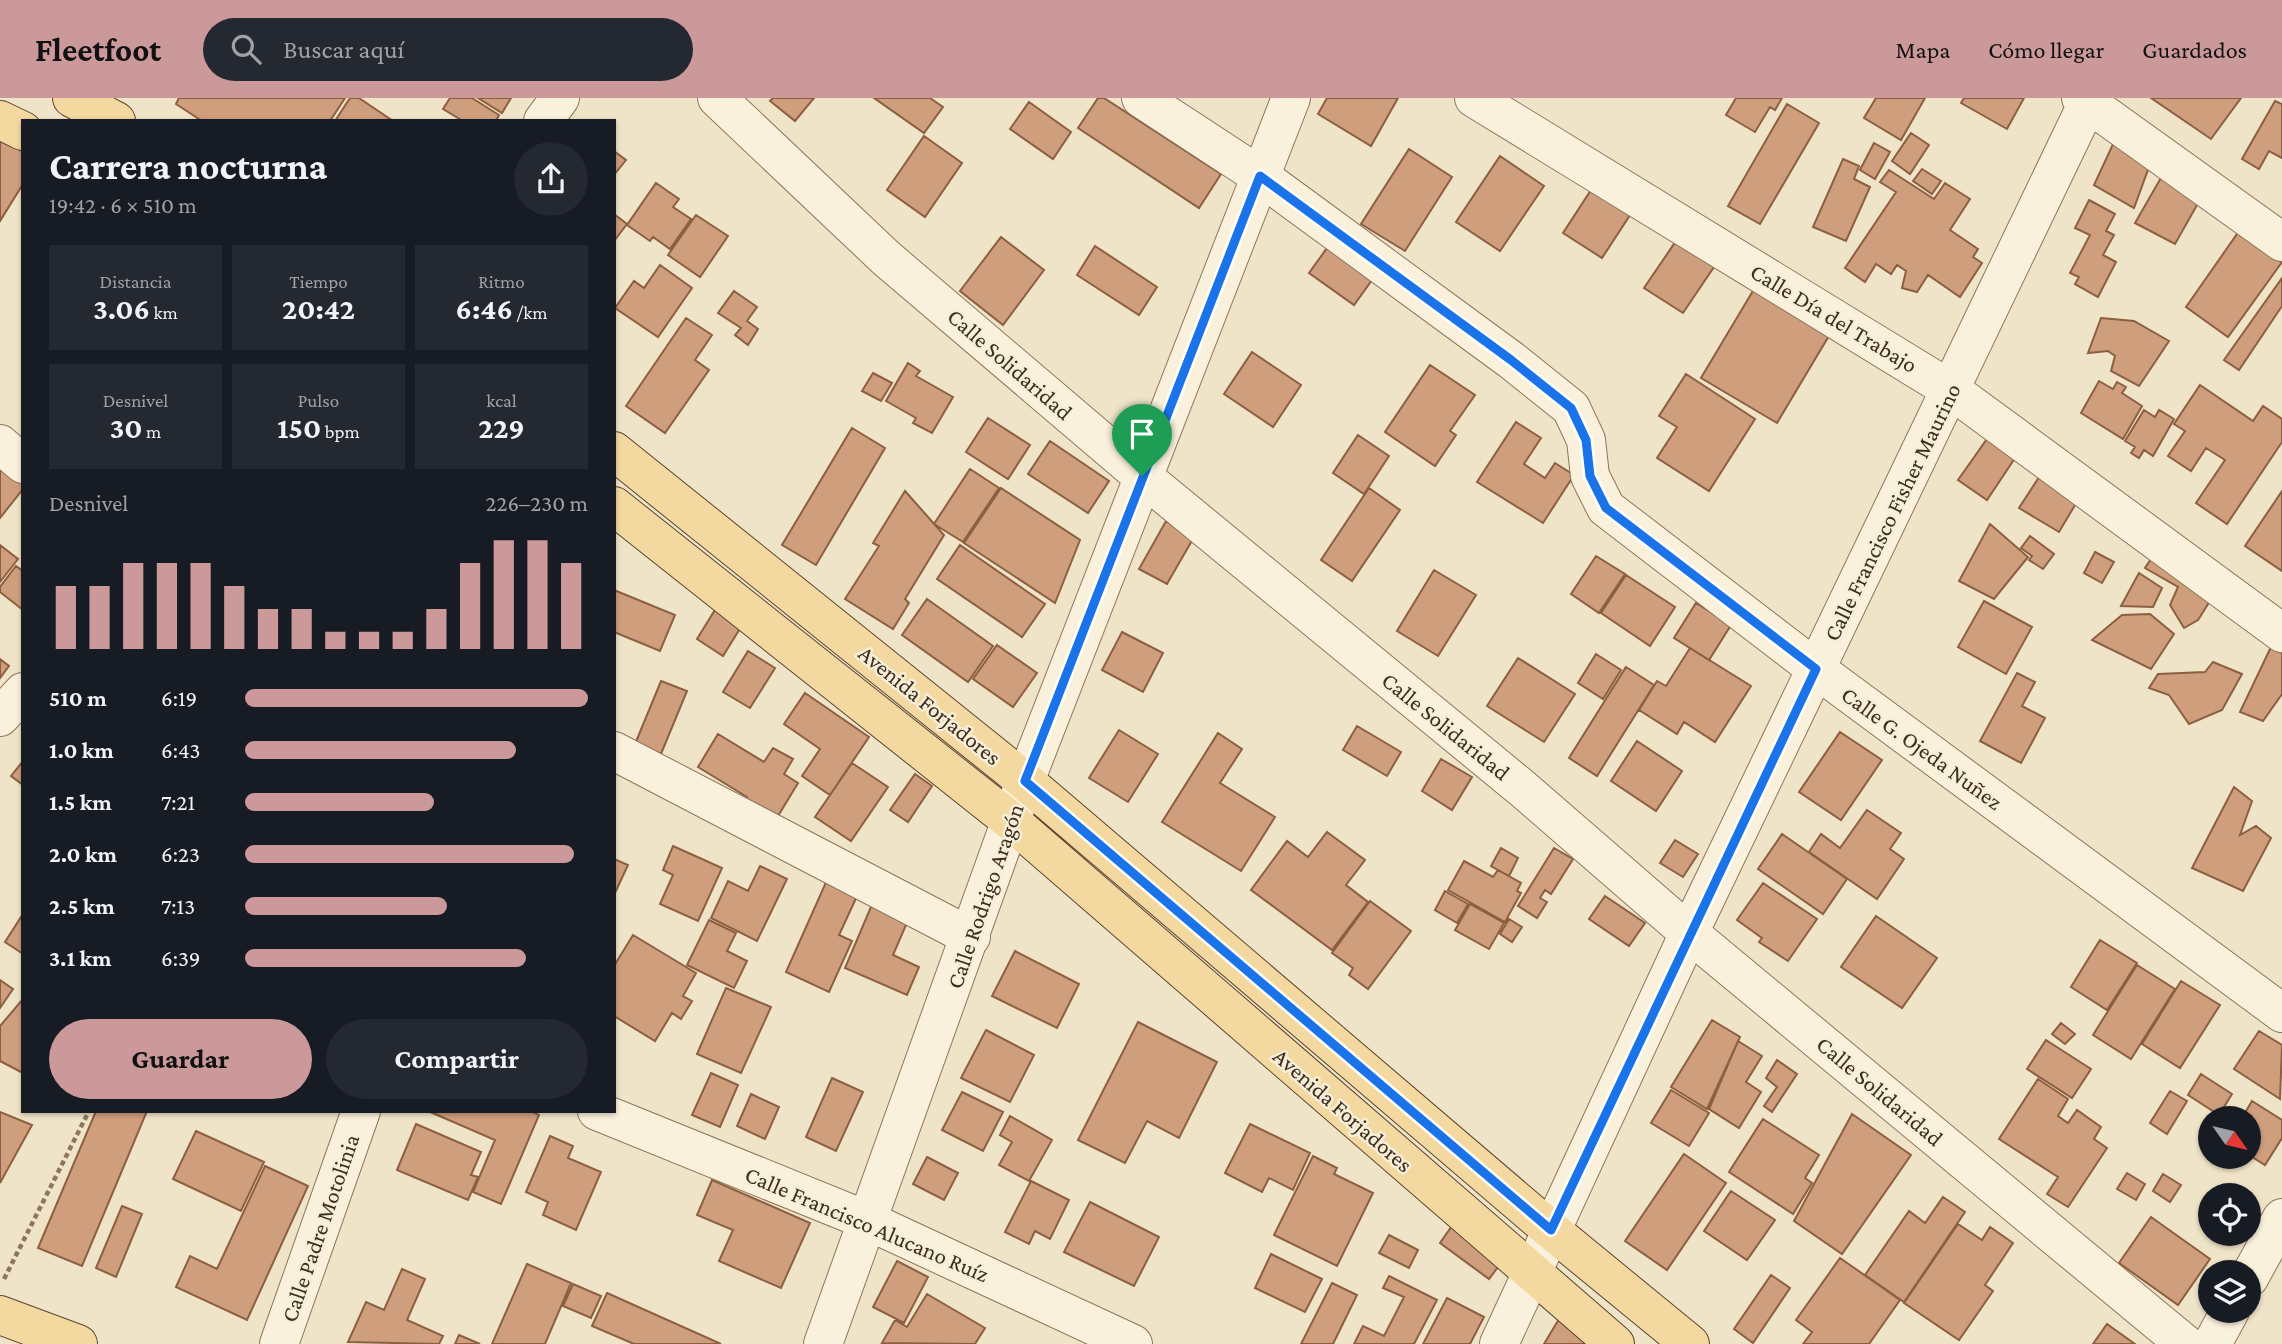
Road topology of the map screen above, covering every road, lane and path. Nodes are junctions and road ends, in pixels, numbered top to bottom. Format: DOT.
graph roads {
  1 [pos="72,98"];
  2 [pos="560,98"];
  3 [pos="717,98"];
  4 [pos="1141,98"];
  5 [pos="1291,98"];
  6 [pos="1474,98"];
  7 [pos="2086,100"];
  8 [pos="112,119"];
  9 [pos="544,119"];
  10 [pos="0,120"];
  11 [pos="21,130"];
  12 [pos="1260,176"];
  13 [pos="2282,242"];
  14 [pos="1951,390"];
  15 [pos="0,444"];
  16 [pos="616,453"];
  17 [pos="21,462"];
  18 [pos="1142,476"];
  19 [pos="616,508"];
  20 [pos="2282,634"];
  21 [pos="1816,669"];
  22 [pos="616,752"];
  23 [pos="1025,781"];
  24 [pos="1011,821"];
  25 [pos="1689,933"];
  26 [pos="971,937"];
  27 [pos="2282,1013"];
  28 [pos="88,1113"];
  29 [pos="360,1113"];
  30 [pos="602,1113"];
  31 [pos="2282,1218"];
  32 [pos="866,1220"];
  33 [pos="1551,1230"];
  34 [pos="2259,1260"];
  35 [pos="1531,1274"];
  36 [pos="0,1287"];
  37 [pos="0,1315"];
  38 [pos="2223,1323"];
  39 [pos="78,1344"];
  40 [pos="279,1344"];
  41 [pos="823,1344"];
  42 [pos="1133,1344"];
  43 [pos="1499,1344"];
  44 [pos="1615,1344"];
  45 [pos="1690,1344"];
  46 [pos="2185,1344"];
  47 [pos="2212,1344"];
  1 -- 8 [label="main road"];
  2 -- 9 [label="street"];
  3 -- 18 [label="street, Calle Solidaridad"];
  4 -- 12 [label="street, Calle G. Ojeda Nuñez"];
  5 -- 12 [label="street, Calle Rodrigo Aragón"];
  6 -- 14 [label="street, Calle Día del Trabajo"];
  7 -- 13 [label="street"];
  7 -- 14 [label="street, Calle Francisco Fisher Maurino"];
  10 -- 11 [label="main road"];
  12 -- 18 [label="street, Calle Rodrigo Aragón"];
  12 -- 21 [label="street, Calle G. Ojeda Nuñez"];
  14 -- 20 [label="street, Calle Día del Trabajo"];
  14 -- 21 [label="street, Calle Francisco Fisher Maurino"];
  15 -- 17 [label="street"];
  16 -- 23 [label="main road, Avenida Forjadores"];
  18 -- 23 [label="street, Calle Rodrigo Aragón"];
  18 -- 25 [label="street, Calle Solidaridad"];
  19 -- 24 [label="main road, Avenida Forjadores"];
  21 -- 25 [label="street, Calle Francisco Fisher Maurino"];
  21 -- 27 [label="street, Calle G. Ojeda Nuñez"];
  22 -- 26 [label="street"];
  23 -- 24 [label="street, Calle Rodrigo Aragón"];
  23 -- 33 [label="main road, Avenida Forjadores"];
  24 -- 26 [label="street, Calle Rodrigo Aragón"];
  24 -- 35 [label="main road, Avenida Forjadores"];
  25 -- 33 [label="street, Calle Francisco Fisher Maurino"];
  25 -- 46 [label="street, Calle Solidaridad"];
  26 -- 32 [label="street, Calle Rodrigo Aragón"];
  28 -- 36 [label="path"];
  29 -- 40 [label="street, Calle Padre Motolinia"];
  30 -- 32 [label="street, Calle Francisco Alucano Ruíz"];
  31 -- 34 [label="street"];
  32 -- 41 [label="street, Calle Rodrigo Aragón"];
  32 -- 42 [label="street, Calle Francisco Alucano Ruíz"];
  33 -- 35 [label="street, Calle Francisco Fisher Maurino"];
  33 -- 45 [label="main road, Avenida Forjadores"];
  35 -- 43 [label="street, Calle Francisco Fisher Maurino"];
  35 -- 44 [label="main road, Avenida Forjadores"];
  37 -- 39 [label="main road"];
  38 -- 47 [label="street"];
}
